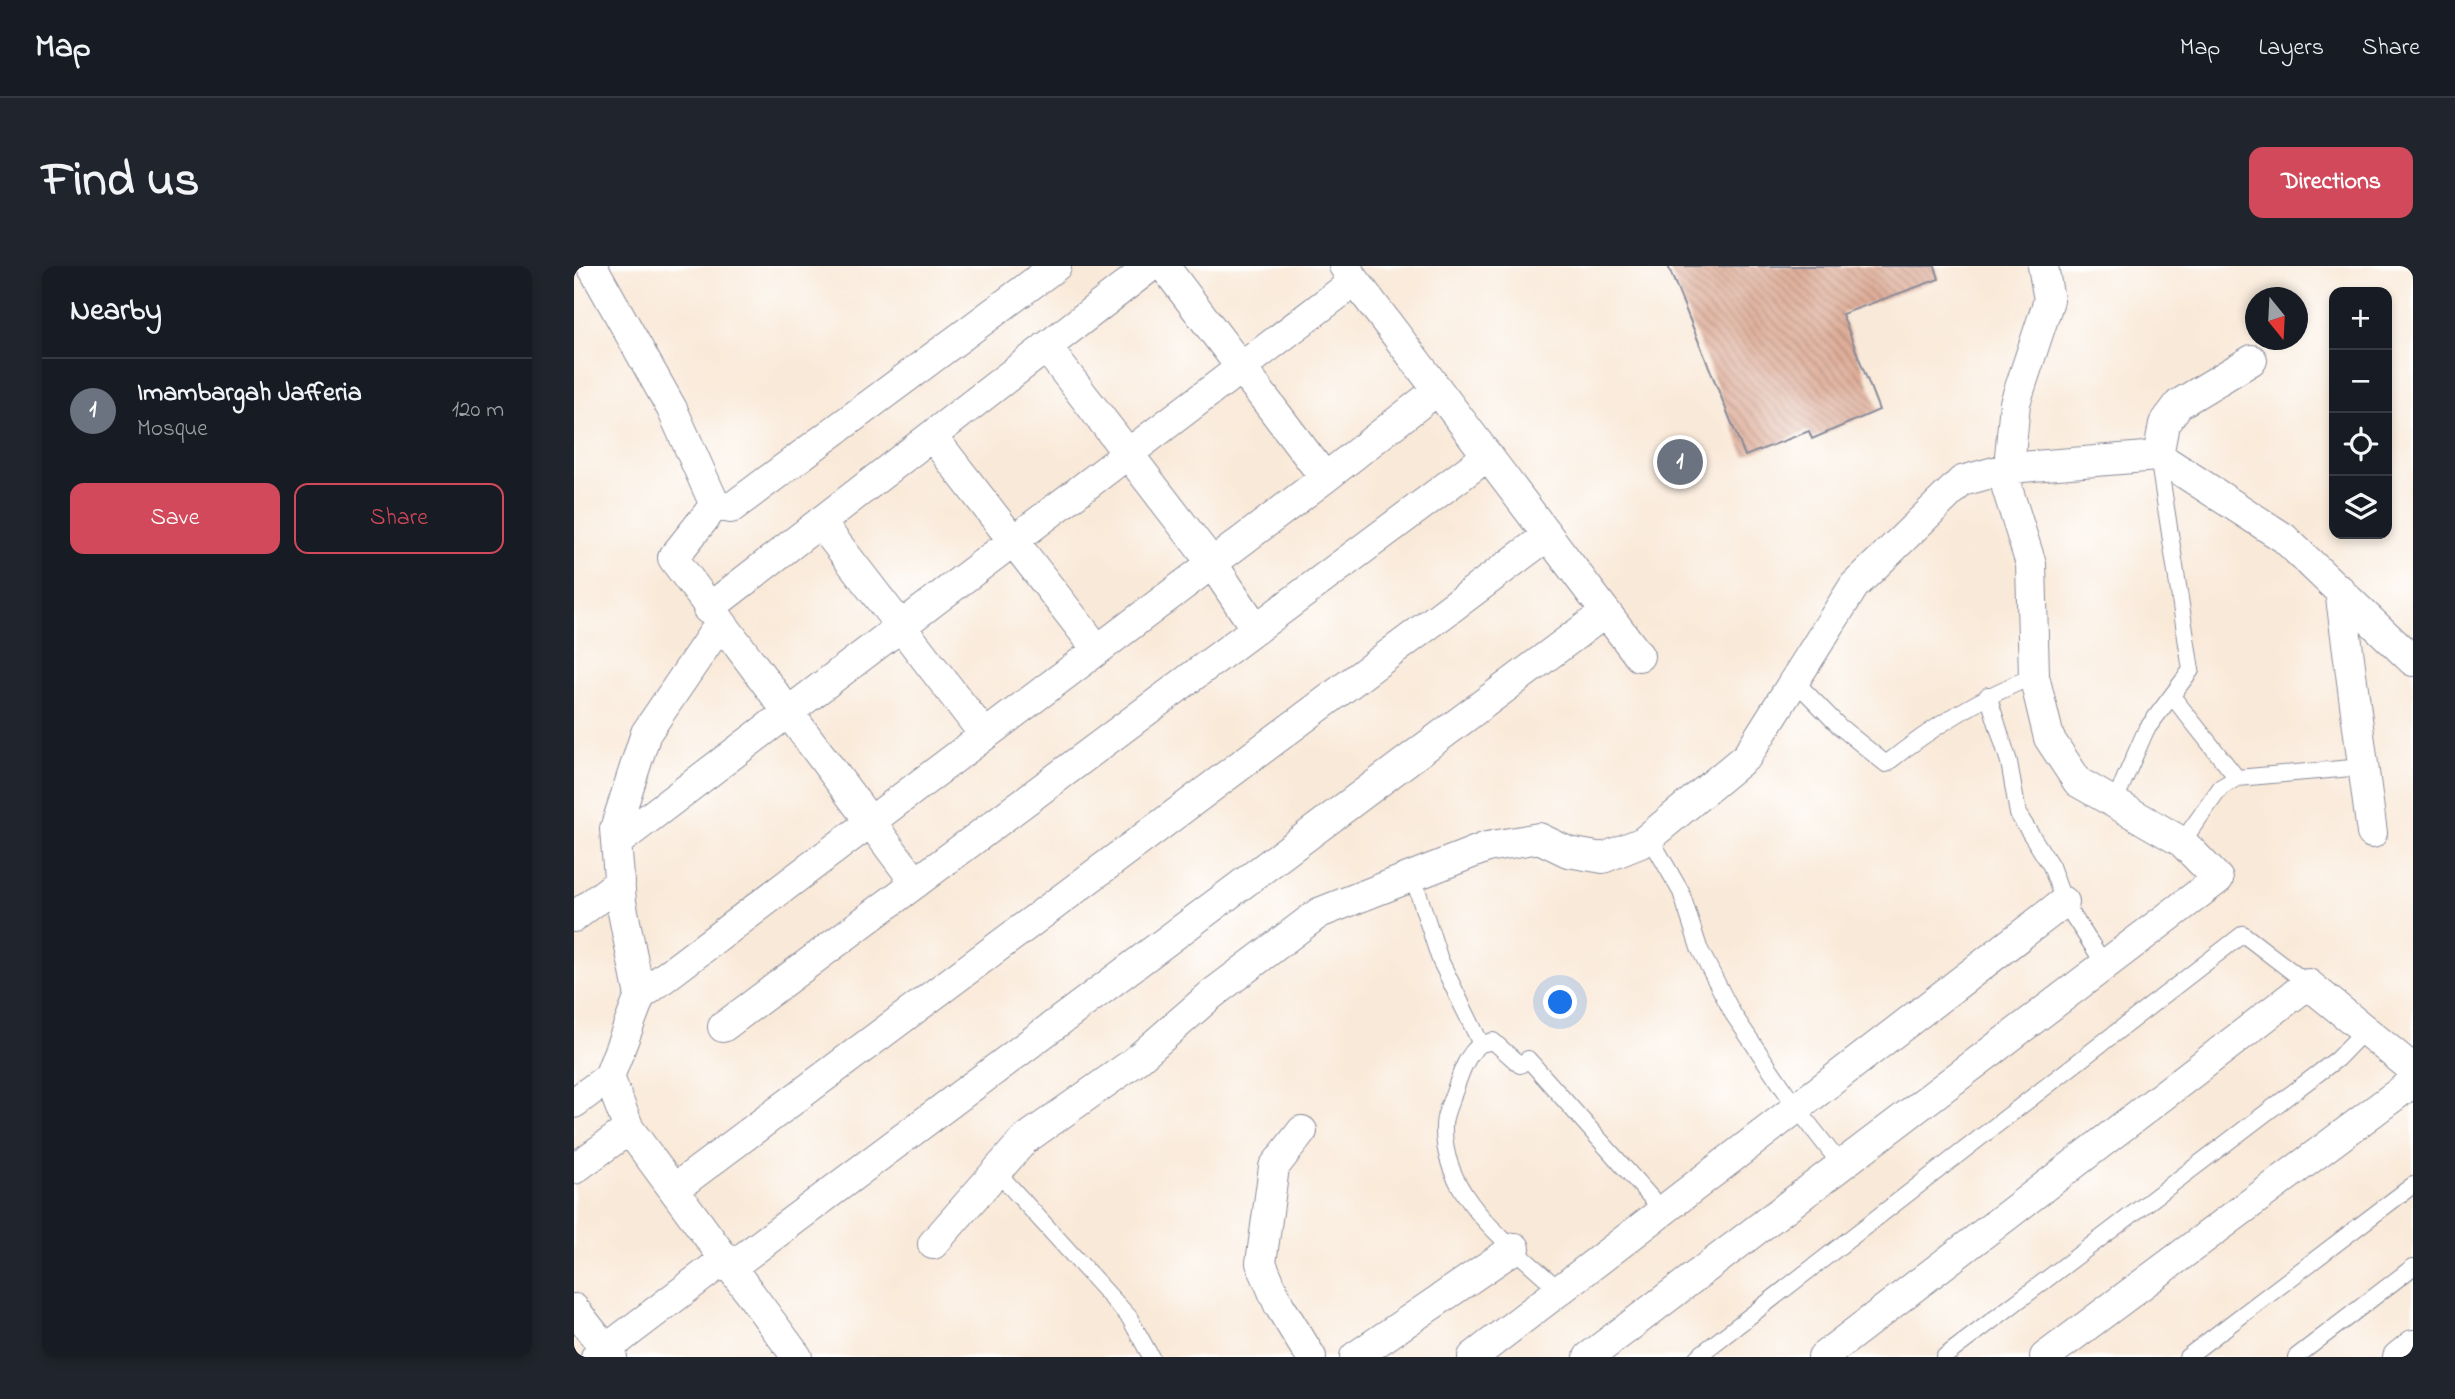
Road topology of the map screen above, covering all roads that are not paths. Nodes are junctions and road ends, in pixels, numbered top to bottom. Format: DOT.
graph roads {
  1 [pos="592,266"];
  2 [pos="1056,266"];
  3 [pos="1151,266"];
  4 [pos="1164,266"];
  5 [pos="2043,266"];
  6 [pos="1350,274"];
  7 [pos="1046,347"];
  8 [pos="2252,360"];
  9 [pos="1242,367"];
  10 [pos="1436,391"];
  11 [pos="932,436"];
  12 [pos="1127,453"];
  13 [pos="2158,456"];
  14 [pos="1486,457"];
  15 [pos="2009,468"];
  16 [pos="1325,478"];
  17 [pos="715,505"];
  18 [pos="820,522"];
  19 [pos="1547,536"];
  20 [pos="1012,540"];
  21 [pos="1212,563"];
  22 [pos="2340,590"];
  23 [pos="1606,612"];
  24 [pos="714,617"];
  25 [pos="900,625"];
  26 [pos="1256,629"];
  27 [pos="1097,649"];
  28 [pos="1639,656"];
  29 [pos="2413,661"];
  30 [pos="2034,676"];
  31 [pos="1793,679"];
  32 [pos="1988,695"];
  33 [pos="2172,696"];
  34 [pos="786,711"];
  35 [pos="984,734"];
  36 [pos="2363,767"];
  37 [pos="2237,778"];
  38 [pos="2114,803"];
  39 [pos="869,821"];
  40 [pos="2372,833"];
  41 [pos="1649,836"];
  42 [pos="2182,842"];
  43 [pos="616,843"];
  44 [pos="1413,877"];
  45 [pos="620,883"];
  46 [pos="916,883"];
  47 [pos="2064,902"];
  48 [pos="574,917"];
  49 [pos="2105,965"];
  50 [pos="2308,984"];
  51 [pos="640,996"];
  52 [pos="723,1027"];
  53 [pos="2365,1030"];
  54 [pos="1481,1044"];
  55 [pos="2413,1069"];
  56 [pos="609,1077"];
  57 [pos="2407,1098"];
  58 [pos="574,1103"];
  59 [pos="1796,1107"];
  60 [pos="629,1129"];
  61 [pos="1302,1131"];
  62 [pos="1841,1165"];
  63 [pos="574,1169"];
  64 [pos="996,1171"];
  65 [pos="2413,1185"];
  66 [pos="674,1189"];
  67 [pos="1662,1210"];
  68 [pos="933,1244"];
  69 [pos="1515,1248"];
  70 [pos="728,1263"];
  71 [pos="2413,1267"];
  72 [pos="1559,1290"];
  73 [pos="574,1309"];
  74 [pos="2413,1345"];
  75 [pos="605,1354"];
  76 [pos="797,1357"];
  77 [pos="1151,1357"];
  78 [pos="1311,1357"];
  79 [pos="1355,1357"];
  80 [pos="1473,1357"];
  81 [pos="1588,1357"];
  82 [pos="1697,1357"];
  83 [pos="1823,1357"];
  84 [pos="1944,1357"];
  85 [pos="2045,1357"];
  86 [pos="2187,1357"];
  87 [pos="2296,1357"];
  88 [pos="2398,1357"];
  1 -- 17 [label="street"];
  2 -- 17 [label="street"];
  3 -- 7 [label="street"];
  4 -- 9 [label="street"];
  5 -- 15 [label="street"];
  6 -- 9 [label="street"];
  6 -- 10 [label="street"];
  7 -- 11 [label="street"];
  7 -- 12 [label="street"];
  8 -- 13 [label="street"];
  9 -- 12 [label="street"];
  9 -- 16 [label="street"];
  10 -- 14 [label="street"];
  10 -- 16 [label="street"];
  11 -- 18 [label="street"];
  11 -- 20 [label="street"];
  12 -- 20 [label="street"];
  12 -- 21 [label="street"];
  13 -- 15 [label="street"];
  13 -- 22 [label="street"];
  13 -- 33 [label="lane"];
  14 -- 19 [label="street"];
  14 -- 26 [label="street"];
  15 -- 30 [label="street"];
  15 -- 31 [label="street"];
  16 -- 21 [label="street"];
  17 -- 24 [label="street"];
  18 -- 24 [label="street"];
  18 -- 25 [label="street"];
  19 -- 23 [label="street"];
  19 -- 66 [label="street"];
  20 -- 25 [label="street"];
  20 -- 27 [label="street"];
  21 -- 26 [label="street"];
  21 -- 27 [label="street"];
  22 -- 29 [label="street"];
  22 -- 36 [label="street"];
  23 -- 28 [label="street"];
  23 -- 70 [label="street"];
  24 -- 34 [label="street"];
  24 -- 43 [label="street"];
  25 -- 34 [label="street"];
  25 -- 35 [label="street"];
  26 -- 46 [label="street"];
  27 -- 35 [label="street"];
  30 -- 32 [label="lane"];
  30 -- 38 [label="street"];
  31 -- 32 [label="lane"];
  31 -- 41 [label="street"];
  32 -- 47 [label="lane"];
  33 -- 37 [label="lane"];
  33 -- 38 [label="lane"];
  34 -- 39 [label="street"];
  34 -- 43 [label="street"];
  35 -- 39 [label="street"];
  36 -- 37 [label="lane"];
  36 -- 40 [label="street"];
  37 -- 42 [label="lane"];
  38 -- 42 [label="street"];
  39 -- 46 [label="street"];
  39 -- 51 [label="street"];
  41 -- 44 [label="street"];
  41 -- 59 [label="lane"];
  42 -- 49 [label="street"];
  43 -- 45 [label="street"];
  44 -- 54 [label="lane"];
  44 -- 64 [label="street"];
  45 -- 48 [label="street"];
  45 -- 51 [label="street"];
  46 -- 52 [label="street"];
  47 -- 49 [label="lane"];
  47 -- 59 [label="street"];
  49 -- 62 [label="street"];
  50 -- 53 [label="street"];
  50 -- 82 [label="lane"];
  50 -- 83 [label="street"];
  51 -- 56 [label="street"];
  53 -- 55 [label="street"];
  53 -- 84 [label="lane"];
  54 -- 67 [label="lane"];
  54 -- 69 [label="lane"];
  56 -- 58 [label="street"];
  56 -- 60 [label="street"];
  57 -- 85 [label="street"];
  59 -- 62 [label="lane"];
  59 -- 67 [label="street"];
  60 -- 63 [label="street"];
  60 -- 66 [label="street"];
  61 -- 78 [label="street"];
  62 -- 81 [label="street"];
  64 -- 68 [label="street"];
  64 -- 77 [label="lane"];
  65 -- 86 [label="lane"];
  66 -- 70 [label="street"];
  67 -- 72 [label="street"];
  69 -- 72 [label="lane"];
  69 -- 79 [label="street"];
  70 -- 75 [label="street"];
  70 -- 76 [label="street"];
  71 -- 87 [label="lane"];
  72 -- 80 [label="street"];
  73 -- 75 [label="street"];
  74 -- 88 [label="street"];
}
